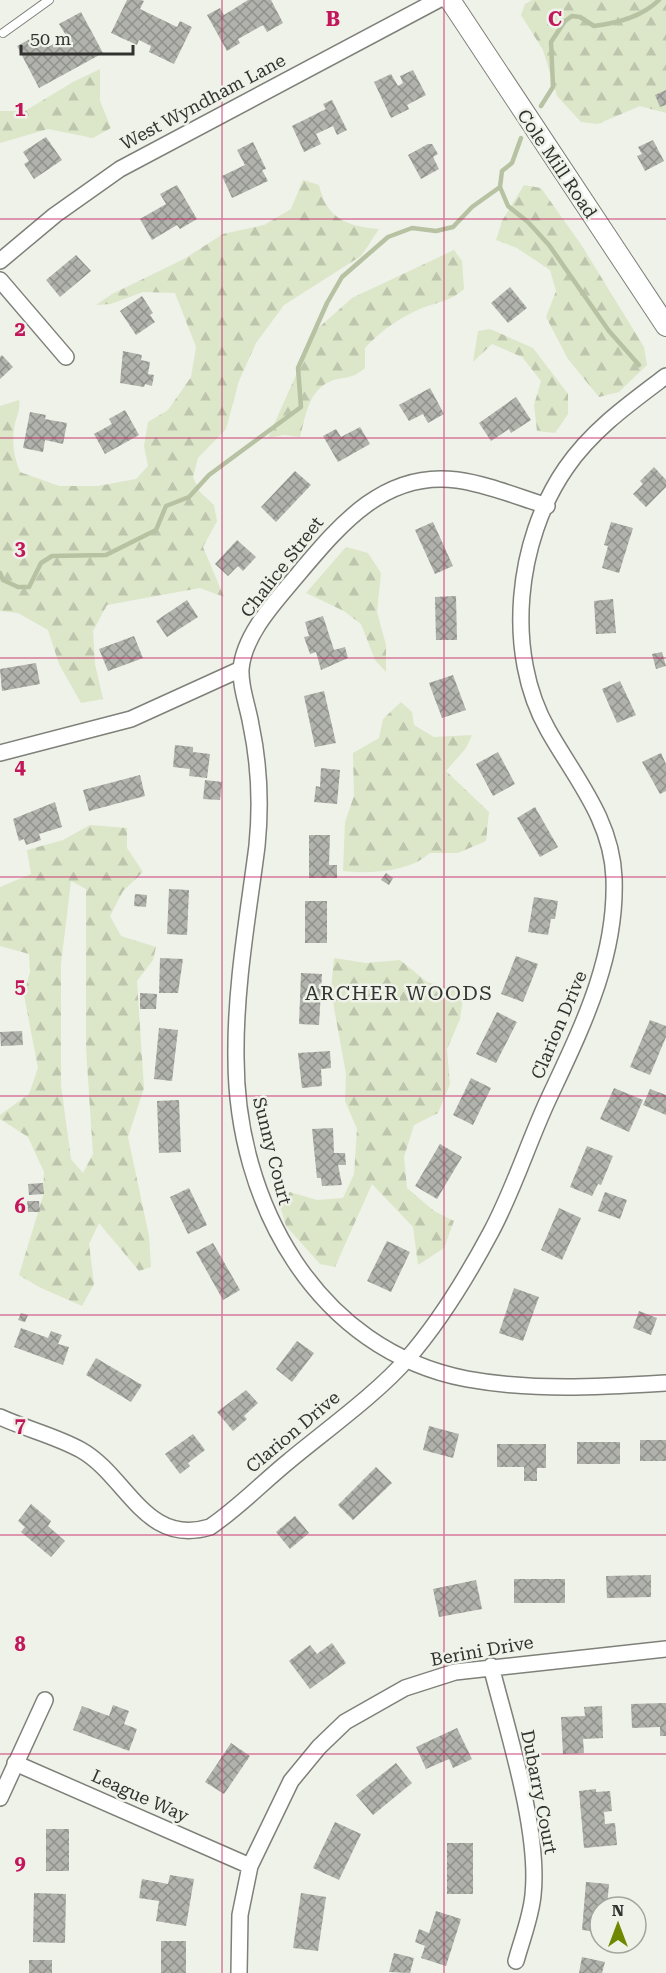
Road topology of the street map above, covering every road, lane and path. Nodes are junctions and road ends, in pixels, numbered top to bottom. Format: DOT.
graph roads {
  1 [pos="49,0"];
  2 [pos="438,0"];
  3 [pos="450,0"];
  4 [pos="3,33"];
  5 [pos="0,261"];
  6 [pos="0,280"];
  7 [pos="666,326"];
  8 [pos="66,357"];
  9 [pos="666,376"];
  10 [pos="547,506"];
  11 [pos="242,669"];
  12 [pos="0,753"];
  13 [pos="407,1359"];
  14 [pos="666,1383"];
  15 [pos="0,1417"];
  16 [pos="666,1649"];
  17 [pos="491,1666"];
  18 [pos="45,1700"];
  19 [pos="15,1763"];
  20 [pos="0,1798"];
  21 [pos="250,1866"];
  22 [pos="516,1961"];
  23 [pos="239,1973"];
  1 -- 4 [label="lane"];
  2 -- 5 [label="street, West Wyndham Lane"];
  3 -- 7 [label="street, Cole Mill Road"];
  6 -- 8 [label="street"];
  9 -- 10 [label="street, Clarion Drive"];
  10 -- 11 [label="street, Chalice Street"];
  10 -- 13 [label="street, Clarion Drive"];
  11 -- 12 [label="street"];
  11 -- 13 [label="street, Sunny Court"];
  13 -- 14 [label="street, Sunny Court"];
  13 -- 15 [label="street, Clarion Drive"];
  16 -- 17 [label="street, Berini Drive"];
  17 -- 21 [label="street, Berini Drive"];
  17 -- 22 [label="street, Dubarry Court"];
  18 -- 19 [label="street"];
  19 -- 20 [label="street"];
  19 -- 21 [label="street, League Way"];
  21 -- 23 [label="street, Berini Drive"];
}
